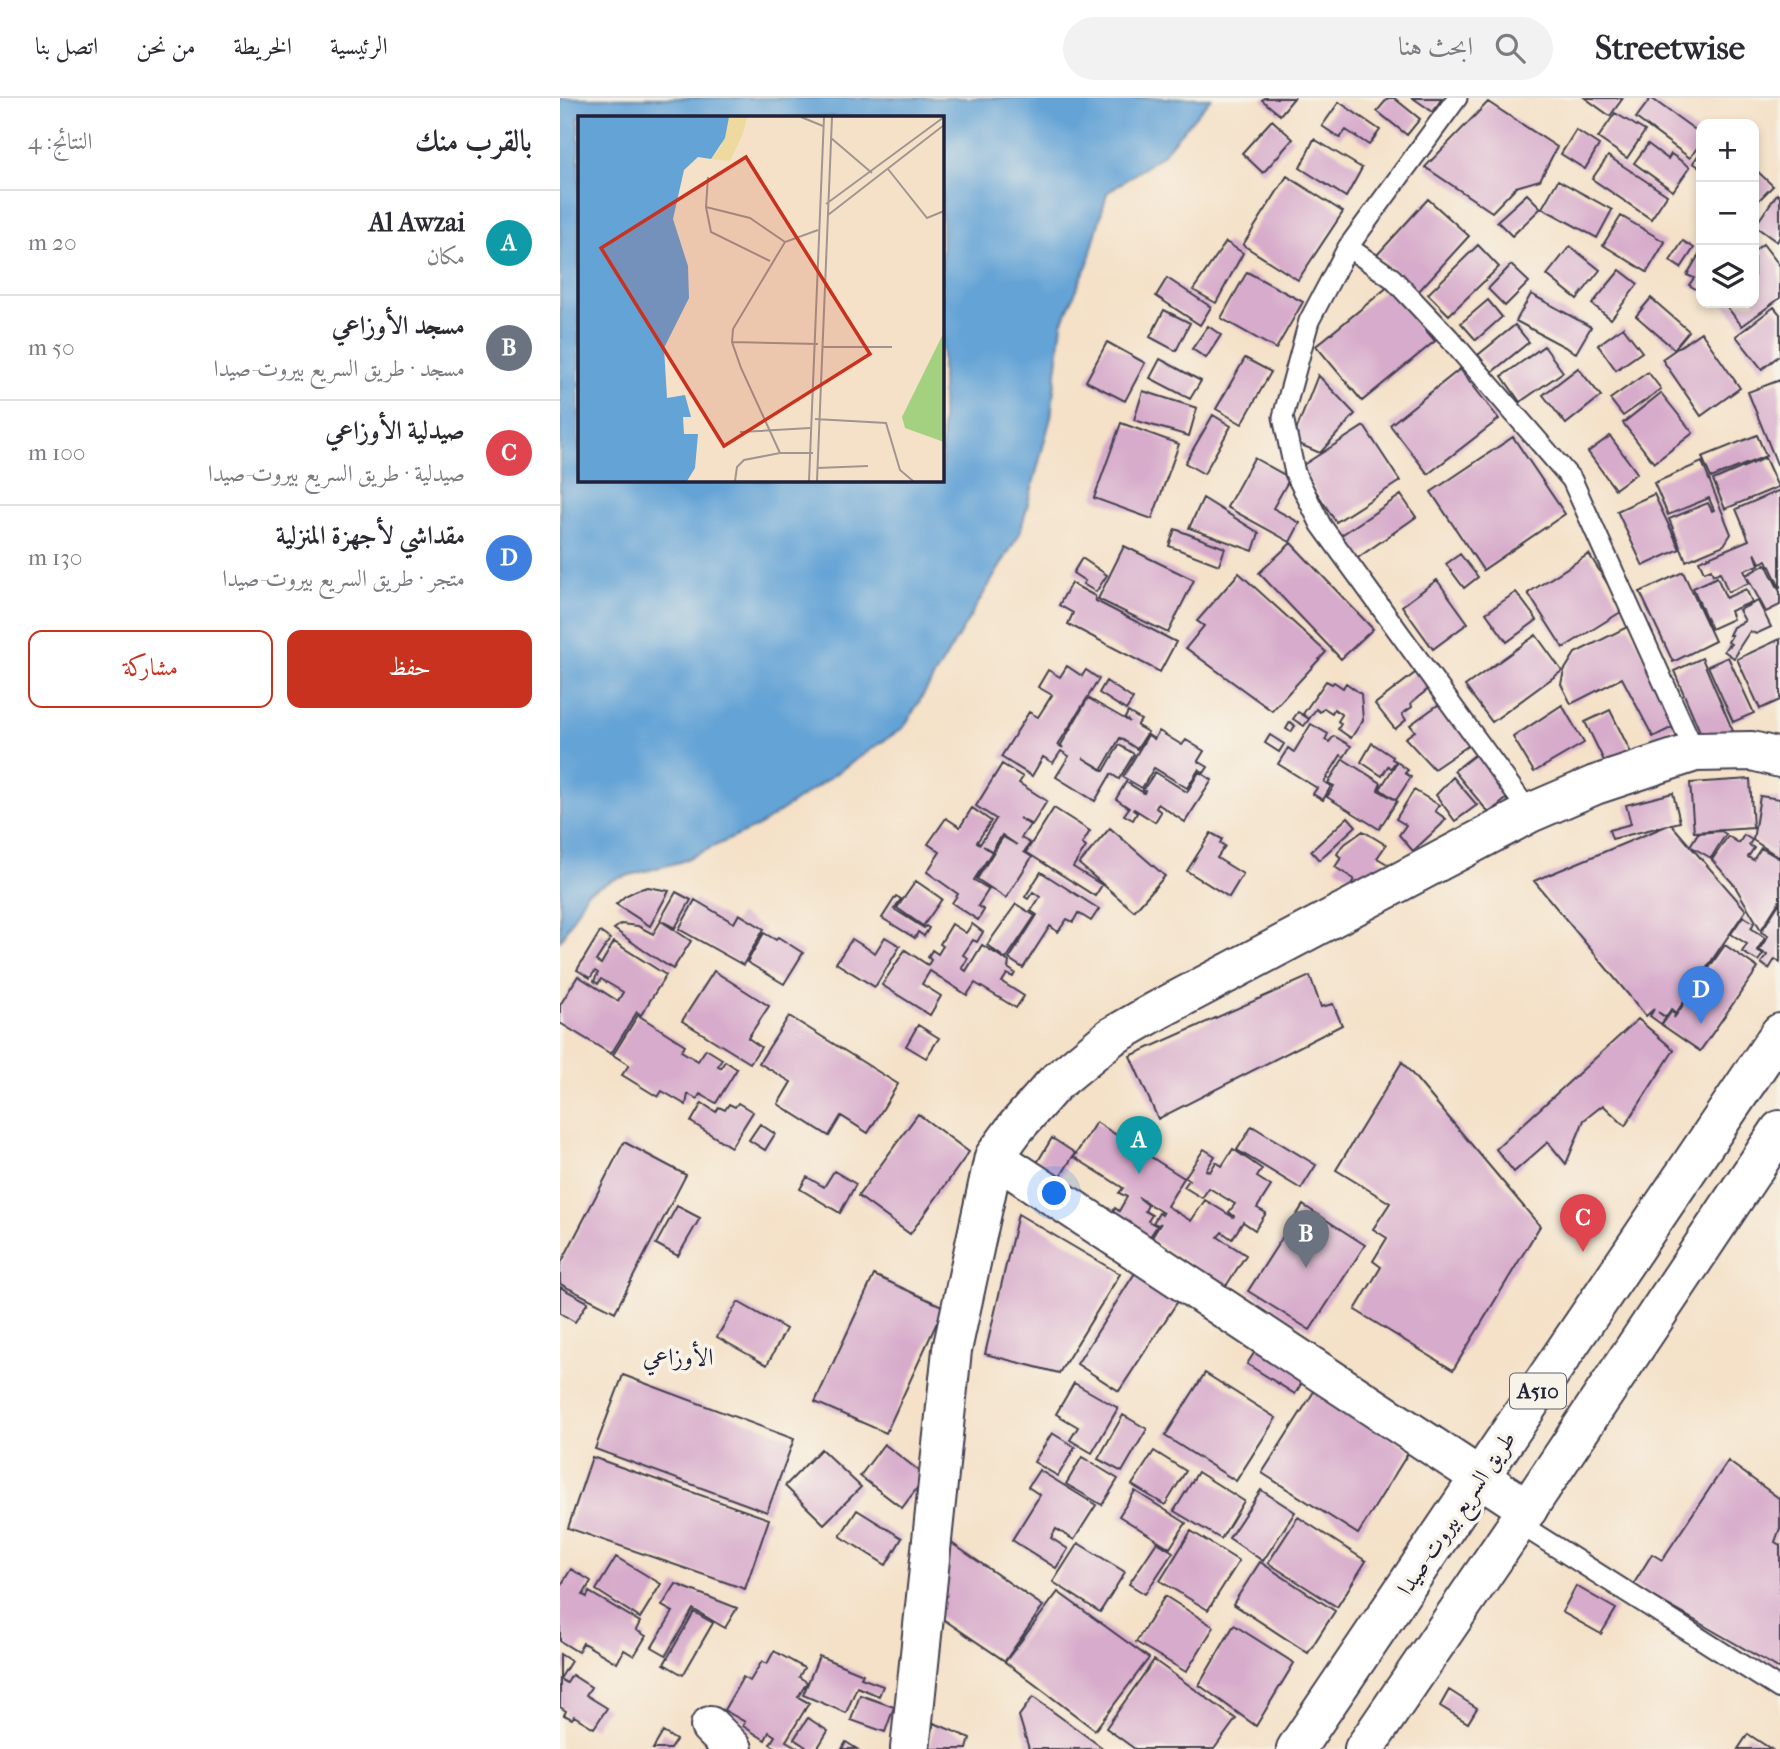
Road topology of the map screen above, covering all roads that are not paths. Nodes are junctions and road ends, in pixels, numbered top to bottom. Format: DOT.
graph roads {
  1 [pos="1457,98"];
  2 [pos="1348,247"];
  3 [pos="1695,752"];
  4 [pos="1780,758"];
  5 [pos="1531,813"];
  6 [pos="1780,1033"];
  7 [pos="1780,1130"];
  8 [pos="994,1157"];
  9 [pos="1480,1477"];
  10 [pos="1523,1516"];
  11 [pos="1407,1585"];
  12 [pos="1453,1619"];
  13 [pos="1780,1689"];
  14 [pos="910,1749"];
  15 [pos="1296,1749"];
  16 [pos="1364,1749"];
  1 -- 2 [label="lane"];
  2 -- 3 [label="lane"];
  2 -- 5 [label="lane"];
  3 -- 4 [label="main road"];
  3 -- 5 [label="main road"];
  5 -- 8 [label="main road"];
  6 -- 9 [label="main road, طريق السريع بيروت-صيدا / A510"];
  7 -- 10 [label="main road, A510"];
  8 -- 9 [label="main road"];
  8 -- 14 [label="main road"];
  9 -- 10 [label="main road"];
  9 -- 11 [label="main road, طريق السريع بيروت-صيدا / A510"];
  10 -- 12 [label="main road, A510"];
  10 -- 13 [label="lane"];
  11 -- 12 [label="main road"];
  11 -- 15 [label="main road, طريق السريع بيروت-صيدا / A510"];
  12 -- 16 [label="main road, A510"];
}
